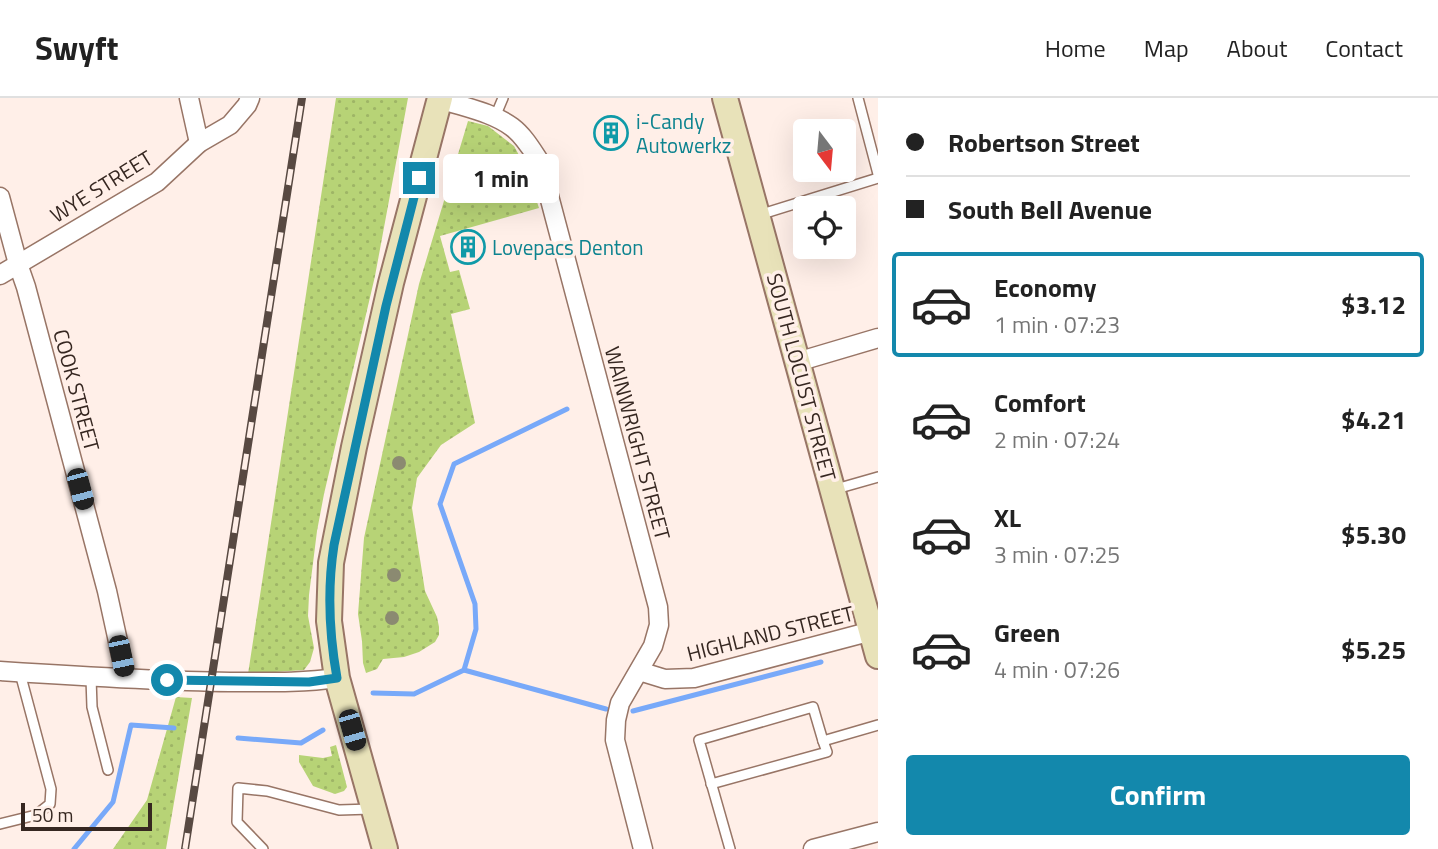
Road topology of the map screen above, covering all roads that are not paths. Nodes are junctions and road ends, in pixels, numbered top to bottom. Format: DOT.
graph roads {
  1 [pos="189,98"];
  2 [pos="250,98"];
  3 [pos="503,98"];
  4 [pos="725,98"];
  5 [pos="859,98"];
  6 [pos="440,99"];
  7 [pos="495,117"];
  8 [pos="199,142"];
  9 [pos="878,176"];
  10 [pos="0,197"];
  11 [pos="757,215"];
  12 [pos="18,264"];
  13 [pos="0,275"];
  14 [pos="878,338"];
  15 [pos="797,362"];
  16 [pos="878,477"];
  17 [pos="833,490"];
  18 [pos="872,631"];
  19 [pos="878,656"];
  20 [pos="0,671"];
  21 [pos="639,671"];
  22 [pos="20,672"];
  23 [pos="91,678"];
  24 [pos="126,678"];
  25 [pos="337,678"];
  26 [pos="878,726"];
  27 [pos="823,741"];
  28 [pos="108,770"];
  29 [pos="711,785"];
  30 [pos="373,809"];
  31 [pos="0,824"];
  32 [pos="878,832"];
  33 [pos="263,849"];
  34 [pos="384,849"];
  35 [pos="643,849"];
  36 [pos="730,849"];
  37 [pos="813,849"];
  1 -- 8 [label="street"];
  2 -- 8 [label="street, WYE STREET"];
  3 -- 7 [label="lane"];
  4 -- 11 [label="main road, SOUTH LOCUST STREET"];
  5 -- 9 [label="lane"];
  6 -- 7 [label="street, WAINWRIGHT STREET"];
  6 -- 25 [label="main road"];
  7 -- 21 [label="street, WAINWRIGHT STREET"];
  8 -- 12 [label="street, WYE STREET"];
  9 -- 11 [label="lane"];
  10 -- 12 [label="street, COOK STREET"];
  11 -- 15 [label="main road, SOUTH LOCUST STREET"];
  12 -- 13 [label="street, WYE STREET"];
  12 -- 24 [label="street, COOK STREET"];
  14 -- 15 [label="street"];
  15 -- 17 [label="main road, SOUTH LOCUST STREET"];
  16 -- 17 [label="lane"];
  17 -- 18 [label="main road, SOUTH LOCUST STREET"];
  18 -- 19 [label="main road, SOUTH LOCUST STREET"];
  18 -- 21 [label="street, HIGHLAND STREET"];
  20 -- 22 [label="street"];
  21 -- 35 [label="street, WAINWRIGHT STREET"];
  22 -- 23 [label="street"];
  22 -- 31 [label="lane"];
  23 -- 24 [label="street"];
  23 -- 28 [label="lane"];
  24 -- 25 [label="street"];
  25 -- 30 [label="main road"];
  26 -- 27 [label="lane"];
  27 -- 29 [label="lane"];
  27 -- 29 [label="lane"];
  29 -- 36 [label="lane"];
  30 -- 33 [label="lane"];
  30 -- 34 [label="main road"];
  32 -- 37 [label="street"];
}
